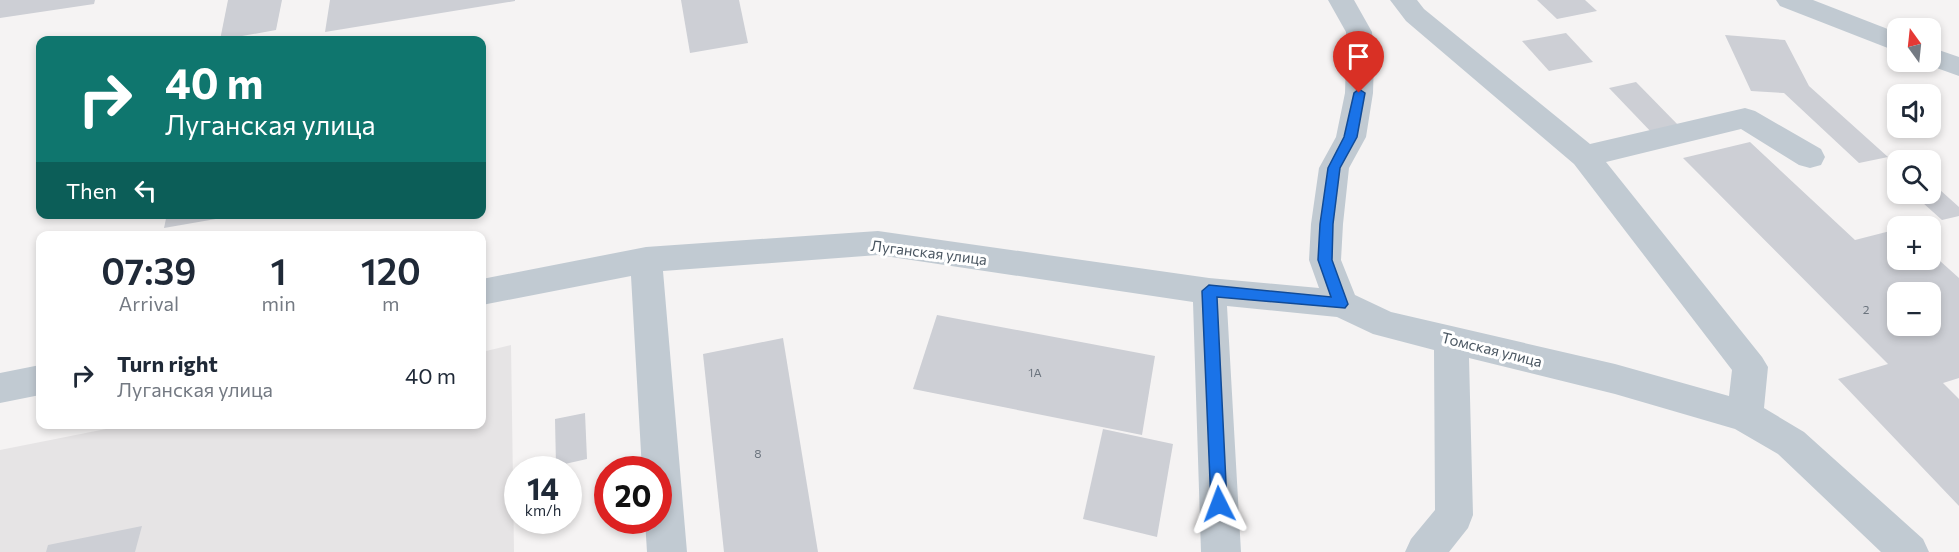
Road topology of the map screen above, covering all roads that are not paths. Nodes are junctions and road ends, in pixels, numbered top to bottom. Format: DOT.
graph roads {
  1 [pos="1341,0"];
  2 [pos="1403,0"];
  3 [pos="1789,0"];
  4 [pos="1887,39"];
  5 [pos="1941,60"];
  6 [pos="1959,67"];
  7 [pos="1585,156"];
  8 [pos="1810,156"];
  9 [pos="646,260"];
  10 [pos="486,291"];
  11 [pos="1209,291"];
  12 [pos="1341,304"];
  13 [pos="1451,338"];
  14 [pos="36,381"];
  15 [pos="0,388"];
  16 [pos="1745,416"];
  17 [pos="667,552"];
  18 [pos="1221,552"];
  19 [pos="1425,552"];
  20 [pos="1909,552"];
  1 -- 12 [label="street"];
  2 -- 7 [label="street"];
  3 -- 4 [label="street"];
  5 -- 6 [label="street"];
  7 -- 8 [label="street"];
  7 -- 16 [label="street"];
  9 -- 10 [label="street, Луганская улица"];
  9 -- 11 [label="street, Луганская улица"];
  9 -- 17 [label="street"];
  11 -- 12 [label="street, Луганская улица"];
  11 -- 18 [label="street"];
  12 -- 13 [label="street, Томская улица"];
  13 -- 16 [label="street, Томская улица"];
  13 -- 19 [label="street"];
  14 -- 15 [label="street"];
  16 -- 20 [label="street, Томская улица"];
}
